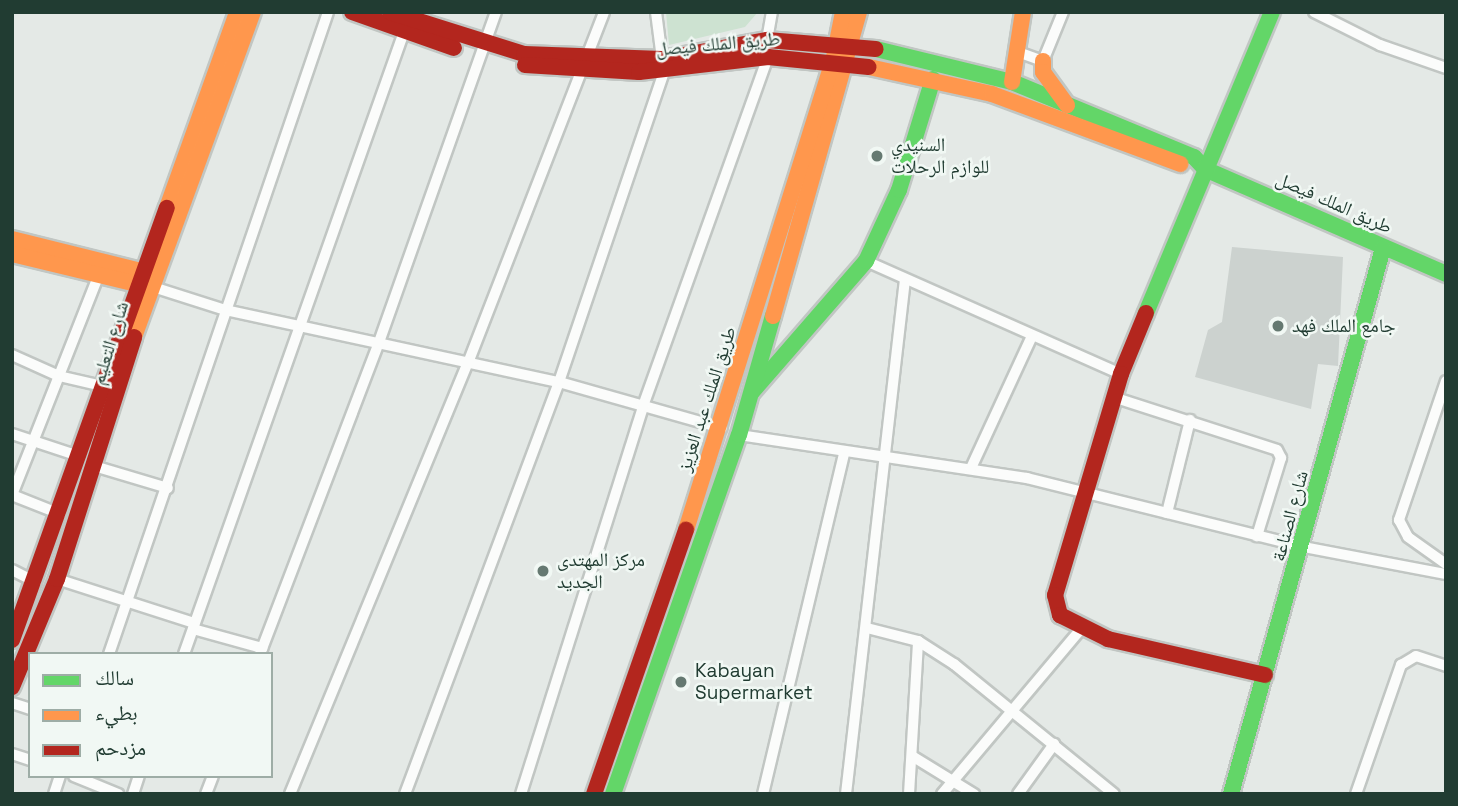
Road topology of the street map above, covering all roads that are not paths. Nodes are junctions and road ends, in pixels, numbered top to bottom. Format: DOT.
graph roads {
  1 [pos="237,12"];
  2 [pos="253,12"];
  3 [pos="328,12"];
  4 [pos="352,12"];
  5 [pos="390,12"];
  6 [pos="496,12"];
  7 [pos="604,12"];
  8 [pos="656,12"];
  9 [pos="772,12"];
  10 [pos="842,12"];
  11 [pos="859,12"];
  12 [pos="1023,12"];
  13 [pos="1063,12"];
  14 [pos="1272,12"];
  15 [pos="1314,12"];
  16 [pos="408,21"];
  17 [pos="767,40"];
  18 [pos="845,43"];
  19 [pos="1018,51"];
  20 [pos="486,52"];
  21 [pos="768,57"];
  22 [pos="1043,61"];
  23 [pos="841,62"];
  24 [pos="587,64"];
  25 [pos="663,65"];
  26 [pos="1446,68"];
  27 [pos="933,79"];
  28 [pos="1012,82"];
  29 [pos="1067,105"];
  30 [pos="1205,169"];
  31 [pos="1383,248"];
  32 [pos="13,252"];
  33 [pos="866,261"];
  34 [pos="99,274"];
  35 [pos="1446,274"];
  36 [pos="905,279"];
  37 [pos="142,280"];
  38 [pos="225,310"];
  39 [pos="302,327"];
  40 [pos="1032,336"];
  41 [pos="378,345"];
  42 [pos="12,355"];
  43 [pos="468,363"];
  44 [pos="1121,374"];
  45 [pos="59,376"];
  46 [pos="1446,381"];
  47 [pos="559,382"];
  48 [pos="102,386"];
  49 [pos="752,392"];
  50 [pos="1113,397"];
  51 [pos="643,406"];
  52 [pos="1191,421"];
  53 [pos="722,428"];
  54 [pos="12,434"];
  55 [pos="739,435"];
  56 [pos="33,440"];
  57 [pos="844,454"];
  58 [pos="79,456"];
  59 [pos="881,459"];
  60 [pos="94,466"];
  61 [pos="971,468"];
  62 [pos="168,488"];
  63 [pos="1084,493"];
  64 [pos="12,495"];
  65 [pos="1167,513"];
  66 [pos="60,514"];
  67 [pos="1257,536"];
  68 [pos="1304,547"];
  69 [pos="1446,564"];
  70 [pos="12,570"];
  71 [pos="1446,575"];
  72 [pos="57,579"];
  73 [pos="36,582"];
  74 [pos="131,603"];
  75 [pos="194,626"];
  76 [pos="867,628"];
  77 [pos="1082,628"];
  78 [pos="12,640"];
  79 [pos="918,641"];
  80 [pos="261,651"];
  81 [pos="110,652"];
  82 [pos="185,652"];
  83 [pos="1446,666"];
  84 [pos="1265,675"];
  85 [pos="12,687"];
  86 [pos="1013,713"];
  87 [pos="1054,744"];
  88 [pos="912,756"];
  89 [pos="79,778"];
  90 [pos="952,781"];
  91 [pos="1106,792"];
  92 [pos="118,794"];
  93 [pos="290,794"];
  94 [pos="405,794"];
  95 [pos="521,794"];
  96 [pos="594,794"];
  97 [pos="613,794"];
  98 [pos="763,794"];
  99 [pos="846,794"];
  100 [pos="909,794"];
  101 [pos="942,794"];
  102 [pos="974,794"];
  103 [pos="1018,794"];
  104 [pos="1231,794"];
  105 [pos="1356,794"];
  1 -- 37 [label="main road, شارع التعليم"];
  2 -- 37 [label="main road, شارع التعليم"];
  3 -- 38 [label="street"];
  4 -- 16 [label="main road, طريق الملك فيصل"];
  5 -- 16 [label="main road, طريق الملك فيصل"];
  6 -- 20 [label="street"];
  7 -- 24 [label="street"];
  8 -- 25 [label="street"];
  9 -- 17 [label="street"];
  10 -- 18 [label="main road, طريق الملك عبد العزيز"];
  11 -- 18 [label="main road, طريق الملك عبد العزيز"];
  12 -- 19 [label="main road"];
  13 -- 22 [label="street"];
  14 -- 30 [label="main road"];
  15 -- 26 [label="street"];
  16 -- 20 [label="main road, طريق الملك فيصل"];
  16 -- 39 [label="street"];
  17 -- 18 [label="main road, طريق الملك فيصل"];
  17 -- 25 [label="main road, طريق الملك فيصل"];
  18 -- 23 [label="main road, طريق الملك عبد العزيز"];
  18 -- 28 [label="main road, طريق الملك فيصل"];
  19 -- 22 [label="street"];
  19 -- 28 [label="main road"];
  20 -- 24 [label="main road, طريق الملك فيصل"];
  20 -- 41 [label="street"];
  21 -- 23 [label="main road, طريق الملك فيصل"];
  21 -- 25 [label="main road, طريق الملك فيصل"];
  21 -- 51 [label="street"];
  22 -- 29 [label="main road"];
  23 -- 27 [label="main road, طريق الملك فيصل"];
  23 -- 49 [label="main road, طريق الملك عبد العزيز"];
  23 -- 53 [label="main road, طريق الملك عبد العزيز"];
  24 -- 25 [label="main road, طريق الملك فيصل"];
  24 -- 43 [label="street"];
  25 -- 47 [label="street"];
  27 -- 30 [label="main road, طريق الملك فيصل"];
  27 -- 33 [label="main road"];
  28 -- 29 [label="main road, طريق الملك فيصل"];
  29 -- 30 [label="main road, طريق الملك فيصل"];
  30 -- 31 [label="main road, طريق الملك فيصل"];
  30 -- 44 [label="main road"];
  31 -- 35 [label="main road, طريق الملك فيصل"];
  31 -- 68 [label="main road, شارع الصناعة"];
  32 -- 34 [label="main road"];
  32 -- 37 [label="main road"];
  33 -- 36 [label="street"];
  33 -- 49 [label="main road"];
  34 -- 37 [label="main road"];
  34 -- 45 [label="street"];
  36 -- 40 [label="street"];
  36 -- 59 [label="street"];
  37 -- 38 [label="street"];
  37 -- 48 [label="main road, شارع التعليم"];
  37 -- 60 [label="main road, شارع التعليم"];
  38 -- 39 [label="street"];
  38 -- 62 [label="street"];
  39 -- 41 [label="street"];
  39 -- 75 [label="street"];
  40 -- 44 [label="street"];
  40 -- 61 [label="street"];
  41 -- 43 [label="street"];
  41 -- 80 [label="street"];
  42 -- 45 [label="street"];
  43 -- 47 [label="street"];
  43 -- 93 [label="street"];
  44 -- 50 [label="main road"];
  45 -- 48 [label="street"];
  45 -- 56 [label="street"];
  46 -- 69 [label="street"];
  47 -- 51 [label="street"];
  47 -- 94 [label="street"];
  48 -- 58 [label="main road, شارع التعليم"];
  49 -- 55 [label="main road, طريق الملك عبد العزيز"];
  50 -- 52 [label="street"];
  50 -- 63 [label="main road"];
  51 -- 53 [label="street"];
  51 -- 95 [label="street"];
  52 -- 65 [label="street"];
  52 -- 67 [label="street"];
  53 -- 96 [label="main road, طريق الملك عبد العزيز"];
  54 -- 56 [label="street"];
  55 -- 57 [label="street"];
  55 -- 97 [label="main road, طريق الملك عبد العزيز"];
  56 -- 58 [label="street"];
  56 -- 64 [label="street"];
  57 -- 59 [label="street"];
  57 -- 98 [label="street"];
  58 -- 66 [label="main road, شارع التعليم"];
  59 -- 61 [label="street"];
  59 -- 76 [label="street"];
  60 -- 62 [label="street"];
  60 -- 72 [label="main road, شارع التعليم"];
  61 -- 63 [label="street"];
  62 -- 74 [label="street"];
  63 -- 65 [label="street"];
  63 -- 77 [label="main road"];
  64 -- 66 [label="street"];
  65 -- 67 [label="street"];
  66 -- 73 [label="main road, شارع التعليم"];
  67 -- 68 [label="street"];
  68 -- 71 [label="street"];
  68 -- 84 [label="main road, شارع الصناعة"];
  70 -- 73 [label="street"];
  72 -- 74 [label="street"];
  72 -- 85 [label="main road, شارع التعليم"];
  73 -- 78 [label="main road, شارع التعليم"];
  74 -- 75 [label="street"];
  74 -- 81 [label="street"];
  75 -- 80 [label="street"];
  75 -- 82 [label="street"];
  76 -- 79 [label="street"];
  76 -- 99 [label="street"];
  77 -- 84 [label="main road"];
  77 -- 86 [label="street"];
  79 -- 86 [label="street"];
  79 -- 88 [label="street"];
  83 -- 105 [label="street"];
  84 -- 104 [label="main road, شارع الصناعة"];
  86 -- 87 [label="street"];
  86 -- 90 [label="street"];
  87 -- 91 [label="street"];
  87 -- 103 [label="street"];
  88 -- 90 [label="street"];
  88 -- 100 [label="street"];
  89 -- 92 [label="street"];
  90 -- 101 [label="street"];
  90 -- 102 [label="street"];
}
